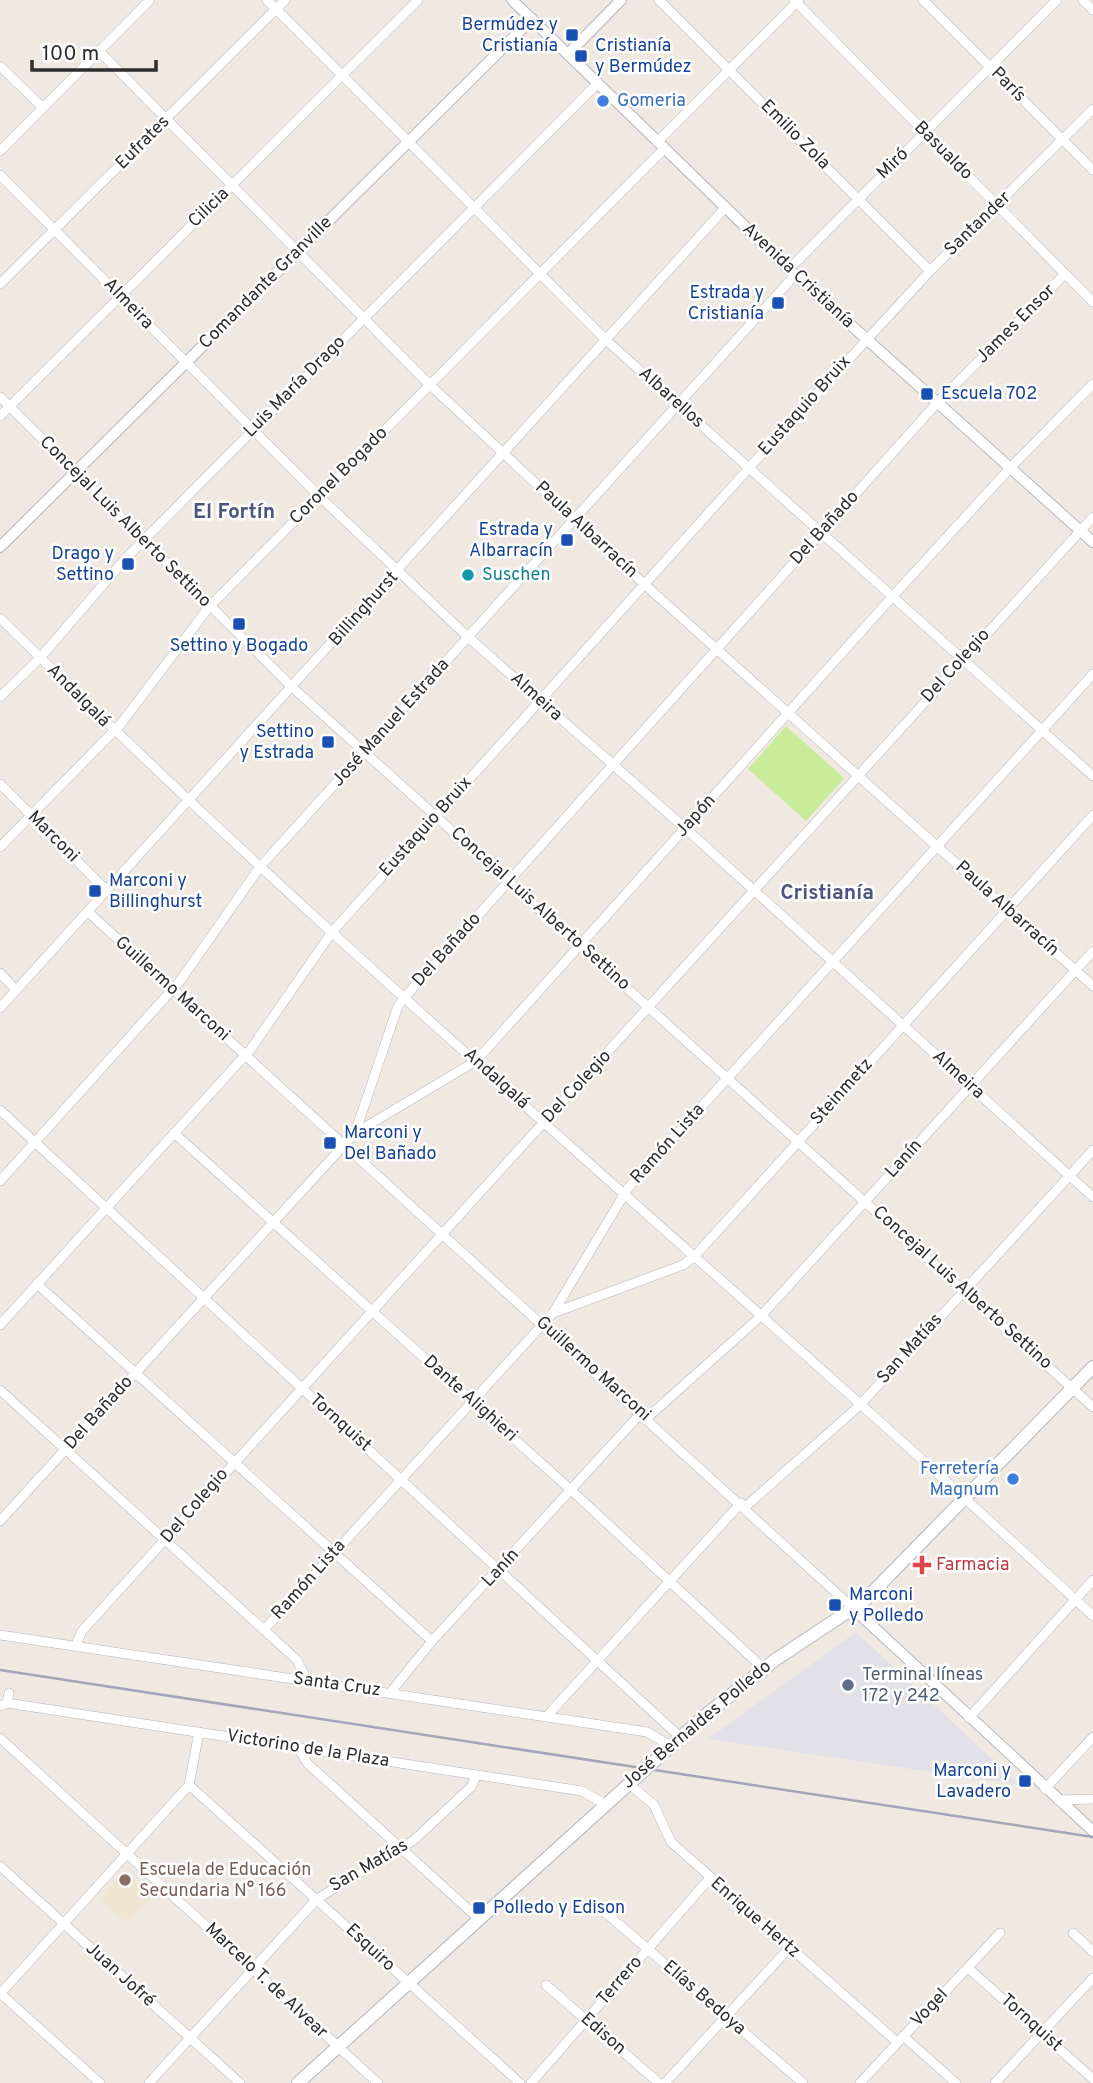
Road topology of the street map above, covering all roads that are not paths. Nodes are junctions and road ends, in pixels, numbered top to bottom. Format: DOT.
graph roads {
  1 [pos="150,0"];
  2 [pos="267,0"];
  3 [pos="285,0"];
  4 [pos="418,0"];
  5 [pos="512,0"];
  6 [pos="621,0"];
  7 [pos="659,0"];
  8 [pos="923,0"];
  9 [pos="1057,0"];
  10 [pos="1083,0"];
  11 [pos="797,1"];
  12 [pos="276,9"];
  13 [pos="1093,10"];
  14 [pos="532,19"];
  15 [pos="99,51"];
  16 [pos="568,54"];
  17 [pos="0,66"];
  18 [pos="990,67"];
  19 [pos="729,71"];
  20 [pos="342,75"];
  21 [pos="598,83"];
  22 [pos="42,107"];
  23 [pos="1093,110"];
  24 [pos="167,119"];
  25 [pos="925,133"];
  26 [pos="1062,139"];
  27 [pos="407,141"];
  28 [pos="661,145"];
  29 [pos="0,151"];
  30 [pos="1093,170"];
  31 [pos="0,175"];
  32 [pos="232,186"];
  33 [pos="858,198"];
  34 [pos="998,205"];
  35 [pos="475,208"];
  36 [pos="725,208"];
  37 [pos="55,230"];
  38 [pos="298,252"];
  39 [pos="930,271"];
  40 [pos="792,272"];
  41 [pos="1065,274"];
  42 [pos="541,275"];
  43 [pos="0,284"];
  44 [pos="120,295"];
  45 [pos="1093,302"];
  46 [pos="363,318"];
  47 [pos="865,339"];
  48 [pos="606,340"];
  49 [pos="186,363"];
  50 [pos="1093,384"];
  51 [pos="430,385"];
  52 [pos="0,397"];
  53 [pos="937,403"];
  54 [pos="677,404"];
  55 [pos="10,407"];
  56 [pos="0,416"];
  57 [pos="253,429"];
  58 [pos="503,453"];
  59 [pos="1011,467"];
  60 [pos="749,468"];
  61 [pos="77,473"];
  62 [pos="320,496"];
  63 [pos="1093,517"];
  64 [pos="575,520"];
  65 [pos="1080,530"];
  66 [pos="821,532"];
  67 [pos="144,541"];
  68 [pos="1093,542"];
  69 [pos="0,547"];
  70 [pos="398,572"];
  71 [pos="644,584"];
  72 [pos="893,596"];
  73 [pos="209,607"];
  74 [pos="0,618"];
  75 [pos="468,637"];
  76 [pos="716,649"];
  77 [pos="40,657"];
  78 [pos="963,658"];
  79 [pos="1093,674"];
  80 [pos="292,687"];
  81 [pos="0,697"];
  82 [pos="541,700"];
  83 [pos="789,712"];
  84 [pos="1042,729"];
  85 [pos="114,732"];
  86 [pos="365,752"];
  87 [pos="612,765"];
  88 [pos="858,775"];
  89 [pos="1093,776"];
  90 [pos="0,783"];
  91 [pos="190,802"];
  92 [pos="1093,815"];
  93 [pos="32,816"];
  94 [pos="436,816"];
  95 [pos="685,828"];
  96 [pos="938,846"];
  97 [pos="0,847"];
  98 [pos="260,867"];
  99 [pos="509,881"];
  100 [pos="106,890"];
  101 [pos="754,891"];
  102 [pos="1008,909"];
  103 [pos="88,912"];
  104 [pos="332,932"];
  105 [pos="580,946"];
  106 [pos="1093,951"];
  107 [pos="834,962"];
  108 [pos="1075,970"];
  109 [pos="0,973"];
  110 [pos="1093,986"];
  111 [pos="16,990"];
  112 [pos="172,990"];
  113 [pos="405,997"];
  114 [pos="0,1008"];
  115 [pos="650,1008"];
  116 [pos="902,1026"];
  117 [pos="245,1055"];
  118 [pos="476,1061"];
  119 [pos="729,1077"];
  120 [pos="970,1085"];
  121 [pos="0,1110"];
  122 [pos="545,1122"];
  123 [pos="174,1133"];
  124 [pos="355,1133"];
  125 [pos="35,1141"];
  126 [pos="797,1141"];
  127 [pos="345,1145"];
  128 [pos="1093,1150"];
  129 [pos="1070,1176"];
  130 [pos="0,1181"];
  131 [pos="625,1194"];
  132 [pos="1093,1197"];
  133 [pos="866,1201"];
  134 [pos="106,1208"];
  135 [pos="274,1222"];
  136 [pos="443,1234"];
  137 [pos="694,1257"];
  138 [pos="37,1284"];
  139 [pos="963,1290"];
  140 [pos="204,1299"];
  141 [pos="373,1312"];
  142 [pos="553,1313"];
  143 [pos="761,1316"];
  144 [pos="543,1324"];
  145 [pos="0,1325"];
  146 [pos="1093,1367"];
  147 [pos="136,1373"];
  148 [pos="1072,1388"];
  149 [pos="302,1389"];
  150 [pos="0,1390"];
  151 [pos="471,1401"];
  152 [pos="859,1406"];
  153 [pos="1093,1407"];
  154 [pos="644,1415"];
  155 [pos="66,1450"];
  156 [pos="234,1461"];
  157 [pos="401,1479"];
  158 [pos="571,1490"];
  159 [pos="964,1501"];
  160 [pos="743,1505"];
  161 [pos="0,1521"];
  162 [pos="166,1540"];
  163 [pos="334,1552"];
  164 [pos="500,1569"];
  165 [pos="1093,1580"];
  166 [pos="672,1582"];
  167 [pos="1076,1600"];
  168 [pos="854,1609"];
  169 [pos="1093,1616"];
  170 [pos="264,1630"];
  171 [pos="0,1635"];
  172 [pos="432,1641"];
  173 [pos="76,1645"];
  174 [pos="597,1661"];
  175 [pos="763,1668"];
  176 [pos="307,1680"];
  177 [pos="390,1693"];
  178 [pos="5,1701"];
  179 [pos="546,1717"];
  180 [pos="970,1718"];
  181 [pos="199,1732"];
  182 [pos="1093,1737"];
  183 [pos="0,1738"];
  184 [pos="676,1741"];
  185 [pos="298,1747"];
  186 [pos="476,1776"];
  187 [pos="628,1783"];
  188 [pos="189,1784"];
  189 [pos="1045,1789"];
  190 [pos="1093,1799"];
  191 [pos="1058,1800"];
  192 [pos="605,1804"];
  193 [pos="1093,1832"];
  194 [pos="402,1848"];
  195 [pos="127,1853"];
  196 [pos="0,1866"];
  197 [pos="709,1879"];
  198 [pos="317,1899"];
  199 [pos="606,1913"];
  200 [pos="479,1919"];
  201 [pos="63,1923"];
  202 [pos="1000,1933"];
  203 [pos="1073,1933"];
  204 [pos="790,1947"];
  205 [pos="648,1949"];
  206 [pos="1093,1952"];
  207 [pos="968,1968"];
  208 [pos="253,1969"];
  209 [pos="1093,1978"];
  210 [pos="409,1984"];
  211 [pos="546,1985"];
  212 [pos="0,1994"];
  213 [pos="726,2016"];
  214 [pos="587,2020"];
  215 [pos="1042,2033"];
  216 [pos="190,2038"];
  217 [pos="900,2039"];
  218 [pos="338,2047"];
  219 [pos="1093,2079"];
  220 [pos="100,2083"];
  221 [pos="149,2083"];
  222 [pos="240,2083"];
  223 [pos="298,2083"];
  224 [pos="378,2083"];
  225 [pos="520,2083"];
  226 [pos="531,2083"];
  227 [pos="659,2083"];
  228 [pos="665,2083"];
  229 [pos="803,2083"];
  230 [pos="860,2083"];
  231 [pos="957,2083"];
  232 [pos="995,2083"];
  1 -- 15 [label="street"];
  2 -- 12 [label="street, Albarellos"];
  3 -- 12 [label="street, Eufrates"];
  4 -- 20 [label="street, Cilicia"];
  5 -- 14 [label="street, Avenida Cristianía"];
  6 -- 16 [label="street"];
  7 -- 19 [label="street, Emilio Zola"];
  8 -- 18 [label="street, París"];
  9 -- 18 [label="street, Miró"];
  10 -- 13 [label="street"];
  11 -- 19 [label="street, Coronel Bogado"];
  11 -- 25 [label="street, Basualdo"];
  12 -- 20 [label="street, Albarellos"];
  12 -- 24 [label="street, Eufrates"];
  14 -- 16 [label="street, Avenida Cristianía"];
  14 -- 27 [label="street, Comandante Granville"];
  15 -- 22 [label="street"];
  15 -- 24 [label="street, Paula Albarracín"];
  16 -- 21 [label="street, Avenida Cristianía"];
  17 -- 22 [label="street"];
  18 -- 25 [label="street, Miró"];
  18 -- 26 [label="street, París"];
  19 -- 28 [label="street, Coronel Bogado"];
  19 -- 33 [label="street, Emilio Zola"];
  20 -- 27 [label="street, Albarellos"];
  20 -- 32 [label="street, Cilicia"];
  21 -- 28 [label="street, Avenida Cristianía"];
  21 -- 35 [label="street, Luis María Drago"];
  22 -- 29 [label="street"];
  23 -- 26 [label="street, Santander"];
  24 -- 32 [label="street, Paula Albarracín"];
  24 -- 37 [label="street, Eufrates"];
  25 -- 33 [label="street, Miró"];
  25 -- 34 [label="street, Basualdo"];
  26 -- 30 [label="street, París"];
  26 -- 34 [label="street, Santander"];
  27 -- 35 [label="street, Albarellos"];
  27 -- 38 [label="street, Comandante Granville"];
  28 -- 36 [label="street, Avenida Cristianía"];
  28 -- 42 [label="street, Coronel Bogado"];
  31 -- 37 [label="street, Almeira"];
  32 -- 38 [label="street, Paula Albarracín"];
  32 -- 44 [label="street, Cilicia"];
  33 -- 39 [label="street, Emilio Zola"];
  33 -- 40 [label="street, Miró"];
  34 -- 39 [label="street, Santander"];
  34 -- 41 [label="street, Basualdo"];
  35 -- 42 [label="street, Albarellos"];
  35 -- 46 [label="street, Luis María Drago"];
  36 -- 40 [label="street, Avenida Cristianía"];
  36 -- 48 [label="street, Billinghurst"];
  37 -- 43 [label="street, Eufrates"];
  37 -- 44 [label="street, Almeira"];
  38 -- 46 [label="street, Paula Albarracín"];
  38 -- 49 [label="street, Comandante Granville"];
  39 -- 47 [label="street, Santander"];
  40 -- 47 [label="street, Avenida Cristianía"];
  40 -- 54 [label="street, José Manuel Estrada"];
  41 -- 45 [label="street, Basualdo"];
  41 -- 53 [label="street, James Ensor"];
  42 -- 48 [label="street, Albarellos"];
  42 -- 51 [label="street, Coronel Bogado"];
  44 -- 49 [label="street, Almeira"];
  44 -- 55 [label="street, Cilicia"];
  46 -- 51 [label="street, Paula Albarracín"];
  46 -- 57 [label="street, Luis María Drago"];
  47 -- 53 [label="street, Avenida Cristianía"];
  47 -- 60 [label="street, Eustaquio Bruix"];
  48 -- 54 [label="street, Albarellos"];
  48 -- 58 [label="street, Billinghurst"];
  49 -- 57 [label="street, Almeira"];
  49 -- 61 [label="street, Comandante Granville"];
  50 -- 59 [label="street, Japón"];
  51 -- 58 [label="street, Paula Albarracín"];
  51 -- 62 [label="street, Coronel Bogado"];
  52 -- 55 [label="street, Concejal Luis Alberto Settino"];
  53 -- 59 [label="street, Avenida Cristianía"];
  53 -- 66 [label="street, Del Bañado"];
  54 -- 60 [label="street, Albarellos"];
  54 -- 64 [label="street, José Manuel Estrada"];
  55 -- 56 [label="street, Cilicia"];
  55 -- 61 [label="street, Concejal Luis Alberto Settino"];
  57 -- 62 [label="street, Almeira"];
  57 -- 67 [label="street, Luis María Drago"];
  58 -- 64 [label="street, Paula Albarracín"];
  58 -- 70 [label="street, Billinghurst"];
  59 -- 65 [label="street, Avenida Cristianía"];
  59 -- 72 [label="street, Japón"];
  60 -- 66 [label="street, Albarellos"];
  60 -- 71 [label="street, Eustaquio Bruix"];
  61 -- 67 [label="street, Concejal Luis Alberto Settino"];
  61 -- 69 [label="street, Comandante Granville"];
  62 -- 70 [label="street, Almeira"];
  62 -- 73 [label="street, Coronel Bogado"];
  63 -- 65 [label="street, Del Colegio"];
  64 -- 71 [label="street, Paula Albarracín"];
  64 -- 75 [label="street, José Manuel Estrada"];
  65 -- 68 [label="street, Avenida Cristianía"];
  65 -- 78 [label="street, Del Colegio"];
  66 -- 72 [label="street, Albarellos"];
  66 -- 76 [label="street, Del Bañado"];
  67 -- 73 [label="street, Concejal Luis Alberto Settino"];
  67 -- 77 [label="street, Luis María Drago"];
  70 -- 75 [label="street, Almeira"];
  70 -- 80 [label="street, Billinghurst"];
  71 -- 76 [label="street, Paula Albarracín"];
  71 -- 82 [label="street, Eustaquio Bruix"];
  72 -- 78 [label="street, Albarellos"];
  72 -- 83 [label="street, Japón"];
  73 -- 80 [label="street, Concejal Luis Alberto Settino"];
  73 -- 85 [label="street, Coronel Bogado"];
  74 -- 77 [label="street, Andalgalá"];
  75 -- 82 [label="street, Almeira"];
  75 -- 86 [label="street, José Manuel Estrada"];
  76 -- 83 [label="street, Paula Albarracín"];
  76 -- 87 [label="street, Del Bañado"];
  77 -- 81 [label="street, Luis María Drago"];
  77 -- 85 [label="street, Andalgalá"];
  78 -- 84 [label="street, Albarellos"];
  78 -- 88 [label="street, Del Colegio"];
  79 -- 84 [label="street, Ramón Lista"];
  80 -- 86 [label="street, Concejal Luis Alberto Settino"];
  80 -- 91 [label="street, Billinghurst"];
  82 -- 87 [label="street, Almeira"];
  82 -- 94 [label="street, Eustaquio Bruix"];
  83 -- 88 [label="street, Paula Albarracín"];
  83 -- 95 [label="street, Japón"];
  84 -- 89 [label="street, Albarellos"];
  84 -- 96 [label="street, Ramón Lista"];
  85 -- 91 [label="street, Andalgalá"];
  85 -- 93 [label="street, Coronel Bogado"];
  86 -- 94 [label="street, Concejal Luis Alberto Settino"];
  86 -- 98 [label="street, José Manuel Estrada"];
  87 -- 95 [label="street, Almeira"];
  87 -- 99 [label="street, Del Bañado"];
  88 -- 96 [label="street, Paula Albarracín"];
  88 -- 101 [label="street, Del Colegio"];
  90 -- 93 [label="street, Marconi"];
  91 -- 98 [label="street, Andalgalá"];
  91 -- 100 [label="street, Billinghurst"];
  92 -- 102 [label="street, Steinmetz"];
  93 -- 97 [label="street, Coronel Bogado"];
  93 -- 100 [label="street, Marconi"];
  94 -- 99 [label="street, Concejal Luis Alberto Settino"];
  94 -- 104 [label="street, Eustaquio Bruix"];
  95 -- 101 [label="street, Almeira"];
  95 -- 105 [label="street, Japón"];
  96 -- 102 [label="street, Paula Albarracín"];
  96 -- 107 [label="street, Ramón Lista"];
  98 -- 104 [label="street, Andalgalá"];
  98 -- 112 [label="street, José Manuel Estrada"];
  99 -- 105 [label="street, Concejal Luis Alberto Settino"];
  99 -- 113 [label="street, Del Bañado"];
  100 -- 103 [label="street, Billinghurst"];
  101 -- 107 [label="street, Almeira"];
  101 -- 115 [label="street, Del Colegio"];
  102 -- 108 [label="street, Paula Albarracín"];
  102 -- 116 [label="street, Steinmetz"];
  103 -- 111 [label="street, Billinghurst"];
  103 -- 112 [label="street, Guillermo Marconi"];
  104 -- 113 [label="street, Andalgalá"];
  104 -- 117 [label="street, Eustaquio Bruix"];
  105 -- 115 [label="street, Concejal Luis Alberto Settino"];
  105 -- 118 [label="street, Japón"];
  106 -- 108 [label="street, Lanín"];
  107 -- 116 [label="street, Almeira"];
  107 -- 119 [label="street, Ramón Lista"];
  108 -- 110 [label="street, Paula Albarracín"];
  108 -- 120 [label="street, Lanín"];
  109 -- 111 [label="street"];
  111 -- 114 [label="street, Billinghurst"];
  112 -- 117 [label="street, Guillermo Marconi"];
  112 -- 125 [label="street, José Manuel Estrada"];
  113 -- 118 [label="street, Andalgalá"];
  113 -- 124 [label="street, Del Bañado"];
  115 -- 119 [label="street, Concejal Luis Alberto Settino"];
  115 -- 122 [label="street, Del Colegio"];
  116 -- 120 [label="street, Almeira"];
  116 -- 126 [label="street, Steinmetz"];
  117 -- 123 [label="street, Eustaquio Bruix"];
  117 -- 127 [label="street, Guillermo Marconi"];
  118 -- 122 [label="street, Andalgalá"];
  118 -- 124 [label="street, Japón"];
  119 -- 126 [label="street, Concejal Luis Alberto Settino"];
  119 -- 131 [label="street, Ramón Lista"];
  120 -- 129 [label="street, Almeira"];
  120 -- 133 [label="street, Lanín"];
  121 -- 125 [label="street, Tornquist"];
  122 -- 131 [label="street, Andalgalá"];
  122 -- 136 [label="street, Del Colegio"];
  123 -- 134 [label="street, Eustaquio Bruix"];
  123 -- 135 [label="street, Dante Alighieri"];
  124 -- 127 [label="street, Del Bañado"];
  125 -- 130 [label="street, José Manuel Estrada"];
  125 -- 134 [label="street, Tornquist"];
  126 -- 133 [label="street, Concejal Luis Alberto Settino"];
  126 -- 137 [label="street, Steinmetz"];
  127 -- 135 [label="street, Del Bañado"];
  127 -- 136 [label="street, Guillermo Marconi"];
  128 -- 129 [label="street, San Matías"];
  129 -- 132 [label="street, Almeira"];
  129 -- 139 [label="street, San Matías"];
  131 -- 137 [label="street, Andalgalá"];
  131 -- 142 [label="street, Ramón Lista"];
  133 -- 139 [label="street, Concejal Luis Alberto Settino"];
  133 -- 143 [label="street, Lanín"];
  134 -- 138 [label="street, Eustaquio Bruix"];
  134 -- 140 [label="street, Tornquist"];
  135 -- 140 [label="street, Del Bañado"];
  135 -- 141 [label="street, Dante Alighieri"];
  136 -- 141 [label="street, Del Colegio"];
  136 -- 144 [label="street, Guillermo Marconi"];
  137 -- 142 [label="street, Steinmetz"];
  137 -- 143 [label="street, Andalgalá"];
  138 -- 145 [label="street, Eustaquio Bruix"];
  138 -- 147 [label="street"];
  139 -- 148 [label="street, Concejal Luis Alberto Settino"];
  139 -- 152 [label="street, San Matías"];
  140 -- 147 [label="street, Del Bañado"];
  140 -- 149 [label="street, Tornquist"];
  141 -- 149 [label="street, Del Colegio"];
  141 -- 151 [label="street, Dante Alighieri"];
  142 -- 144 [label="street, Ramón Lista"];
  143 -- 152 [label="street, Andalgalá"];
  143 -- 154 [label="street, Lanín"];
  144 -- 151 [label="street, Ramón Lista"];
  144 -- 154 [label="street, Guillermo Marconi"];
  146 -- 148 [label="main road, José Bernaldes Polledo"];
  147 -- 155 [label="street, Del Bañado"];
  147 -- 156 [label="street"];
  148 -- 153 [label="street, Concejal Luis Alberto Settino"];
  148 -- 159 [label="main road, José Bernaldes Polledo"];
  149 -- 156 [label="street, Del Colegio"];
  149 -- 157 [label="street, Tornquist"];
  150 -- 155 [label="street"];
  151 -- 157 [label="street, Ramón Lista"];
  151 -- 158 [label="street, Dante Alighieri"];
  152 -- 159 [label="street, Andalgalá"];
  152 -- 160 [label="street, San Matías"];
  154 -- 158 [label="street, Lanín"];
  154 -- 160 [label="street, Guillermo Marconi"];
  155 -- 161 [label="street, Del Bañado"];
  155 -- 162 [label="street"];
  156 -- 162 [label="street, Del Colegio"];
  156 -- 163 [label="street"];
  157 -- 163 [label="street, Ramón Lista"];
  157 -- 164 [label="street, Tornquist"];
  158 -- 164 [label="street, Lanín"];
  158 -- 166 [label="street, Dante Alighieri"];
  159 -- 167 [label="street, Andalgalá"];
  159 -- 168 [label="main road, José Bernaldes Polledo"];
  160 -- 166 [label="street, San Matías"];
  160 -- 168 [label="street, Guillermo Marconi"];
  162 -- 170 [label="street"];
  162 -- 173 [label="street, Del Colegio"];
  163 -- 170 [label="street, Ramón Lista"];
  163 -- 172 [label="street"];
  164 -- 172 [label="street, Lanín"];
  164 -- 174 [label="street, Tornquist"];
  165 -- 167 [label="street"];
  166 -- 174 [label="street, San Matías"];
  166 -- 175 [label="street, Dante Alighieri"];
  167 -- 169 [label="street, Andalgalá"];
  167 -- 180 [label="street"];
  168 -- 175 [label="main road, José Bernaldes Polledo"];
  168 -- 180 [label="street, Guillermo Marconi"];
  170 -- 176 [label="street"];
  171 -- 173 [label="street, Santa Cruz"];
  172 -- 177 [label="street, Lanín"];
  173 -- 176 [label="street, Santa Cruz"];
  174 -- 179 [label="street, San Matías"];
  174 -- 184 [label="street, Tornquist"];
  175 -- 184 [label="main road, José Bernaldes Polledo"];
  176 -- 177 [label="street, Santa Cruz"];
  177 -- 179 [label="street, Santa Cruz"];
  178 -- 181 [label="street, Victorino de la Plaza"];
  179 -- 184 [label="street, Santa Cruz"];
  180 -- 189 [label="street, Guillermo Marconi"];
  181 -- 185 [label="street, Victorino de la Plaza"];
  181 -- 188 [label="street"];
  182 -- 189 [label="street"];
  183 -- 195 [label="street, Marcelo T. de Alvear"];
  184 -- 187 [label="main road, José Bernaldes Polledo"];
  185 -- 186 [label="street, Victorino de la Plaza"];
  185 -- 194 [label="street"];
  186 -- 192 [label="street, Victorino de la Plaza"];
  186 -- 194 [label="street, San Matías"];
  187 -- 192 [label="main road, José Bernaldes Polledo"];
  187 -- 197 [label="street, Enrique Hertz"];
  188 -- 195 [label="street"];
  188 -- 198 [label="street, Esquiro"];
  189 -- 191 [label="street, Guillermo Marconi"];
  190 -- 191 [label="street"];
  191 -- 193 [label="street, Guillermo Marconi"];
  192 -- 200 [label="main road, José Bernaldes Polledo"];
  194 -- 198 [label="street, San Matías"];
  194 -- 200 [label="street"];
  195 -- 201 [label="street"];
  195 -- 208 [label="street, Marcelo T. de Alvear"];
  196 -- 201 [label="street, Juan Jofré"];
  197 -- 204 [label="street, Enrique Hertz"];
  197 -- 205 [label="street, Terrero"];
  198 -- 208 [label="street, San Matías"];
  198 -- 210 [label="street, Esquiro"];
  199 -- 205 [label="street, Elías Bedoya"];
  200 -- 210 [label="main road, José Bernaldes Polledo"];
  201 -- 212 [label="street"];
  201 -- 216 [label="street, Juan Jofré"];
  202 -- 207 [label="street, Vogel"];
  203 -- 206 [label="street"];
  204 -- 213 [label="street"];
  204 -- 217 [label="street, Enrique Hertz"];
  205 -- 213 [label="street, Elías Bedoya"];
  205 -- 214 [label="street, Terrero"];
  207 -- 215 [label="street, Tornquist"];
  207 -- 217 [label="street, Vogel"];
  208 -- 216 [label="street, San Matías"];
  208 -- 218 [label="street, Marcelo T. de Alvear"];
  209 -- 215 [label="street"];
  210 -- 218 [label="main road, José Bernaldes Polledo"];
  210 -- 225 [label="street, Esquiro"];
  211 -- 214 [label="street, Edison"];
  212 -- 220 [label="street"];
  213 -- 228 [label="street"];
  213 -- 229 [label="street, Elías Bedoya"];
  214 -- 226 [label="street, Terrero"];
  214 -- 227 [label="street, Edison"];
  215 -- 219 [label="street, Tornquist"];
  215 -- 232 [label="street"];
  216 -- 221 [label="street, San Matías"];
  216 -- 222 [label="street, Juan Jofré"];
  217 -- 230 [label="street, Vogel"];
  217 -- 231 [label="street, Enrique Hertz"];
  218 -- 223 [label="main road, José Bernaldes Polledo"];
  218 -- 224 [label="street, Marcelo T. de Alvear"];
}
